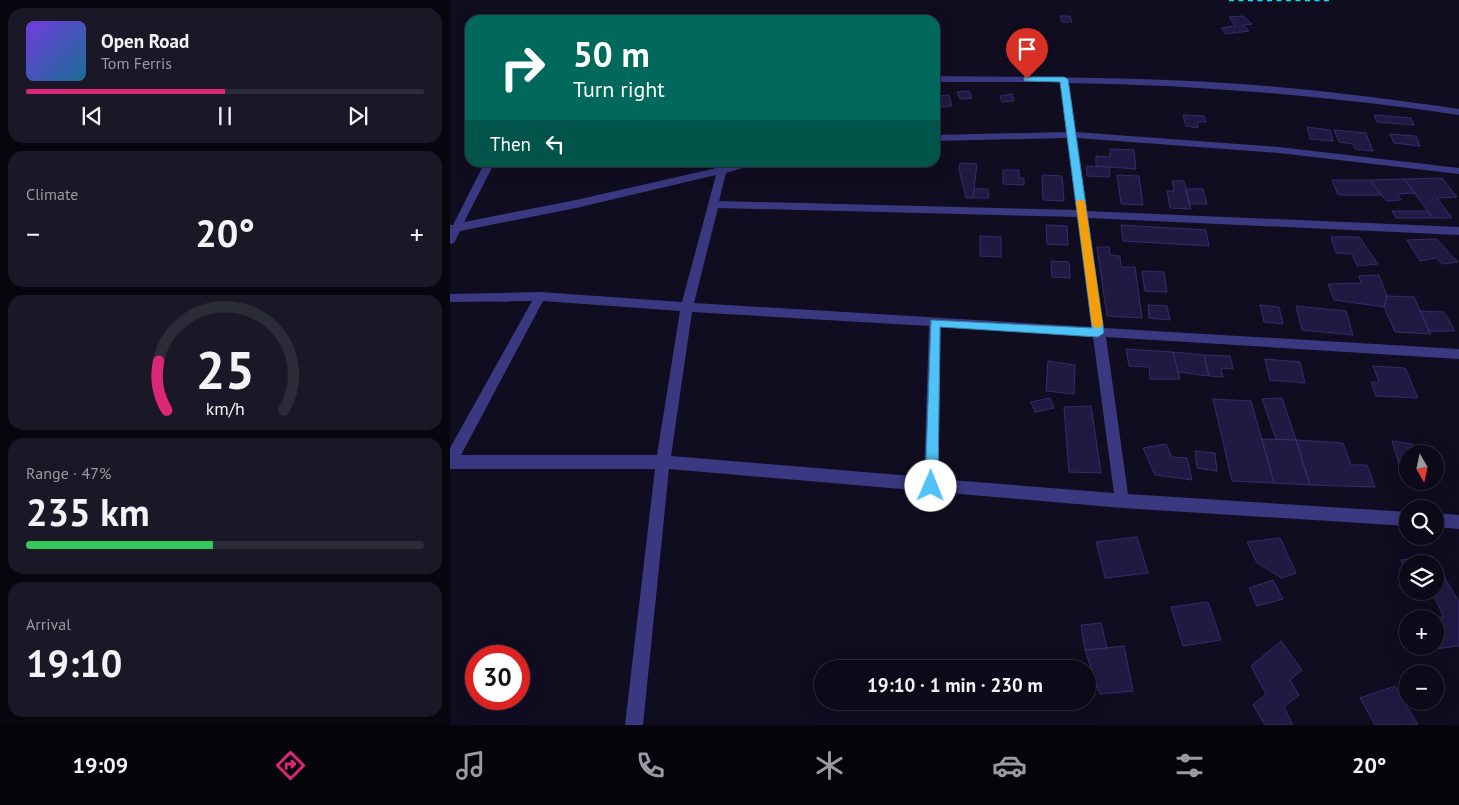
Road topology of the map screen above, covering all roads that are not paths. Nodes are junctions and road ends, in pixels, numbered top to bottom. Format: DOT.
graph roads {
  1 [pos="940,79"];
  2 [pos="1064,79"];
  3 [pos="1459,112"];
  4 [pos="1072,135"];
  5 [pos="940,138"];
  6 [pos="487,167"];
  7 [pos="736,167"];
  8 [pos="722,170"];
  9 [pos="1459,171"];
  10 [pos="714,204"];
  11 [pos="1082,214"];
  12 [pos="453,228"];
  13 [pos="1459,232"];
  14 [pos="450,240"];
  15 [pos="540,296"];
  16 [pos="450,298"];
  17 [pos="687,307"];
  18 [pos="935,323"];
  19 [pos="1098,333"];
  20 [pos="1459,354"];
  21 [pos="663,462"];
  22 [pos="931,486"];
  23 [pos="1122,501"];
  24 [pos="1399,518"];
  25 [pos="1444,521"];
  26 [pos="1459,522"];
  27 [pos="634,725"];
  1 -- 2 [label="street"];
  2 -- 3 [label="street"];
  2 -- 4 [label="street"];
  4 -- 5 [label="street"];
  4 -- 9 [label="street"];
  4 -- 11 [label="street"];
  6 -- 12 [label="street"];
  7 -- 8 [label="street"];
  8 -- 10 [label="street"];
  8 -- 12 [label="street"];
  10 -- 11 [label="street"];
  10 -- 17 [label="street"];
  11 -- 13 [label="street"];
  11 -- 19 [label="street"];
  12 -- 14 [label="street"];
  15 -- 16 [label="street"];
  15 -- 17 [label="street"];
  15 -- 21 [label="street"];
  17 -- 18 [label="street"];
  17 -- 21 [label="street"];
  18 -- 19 [label="street"];
  18 -- 22 [label="street"];
  19 -- 20 [label="street"];
  19 -- 23 [label="street"];
  21 -- 22 [label="street"];
  21 -- 27 [label="street"];
  22 -- 23 [label="street"];
  23 -- 24 [label="street"];
  25 -- 26 [label="street"];
}
